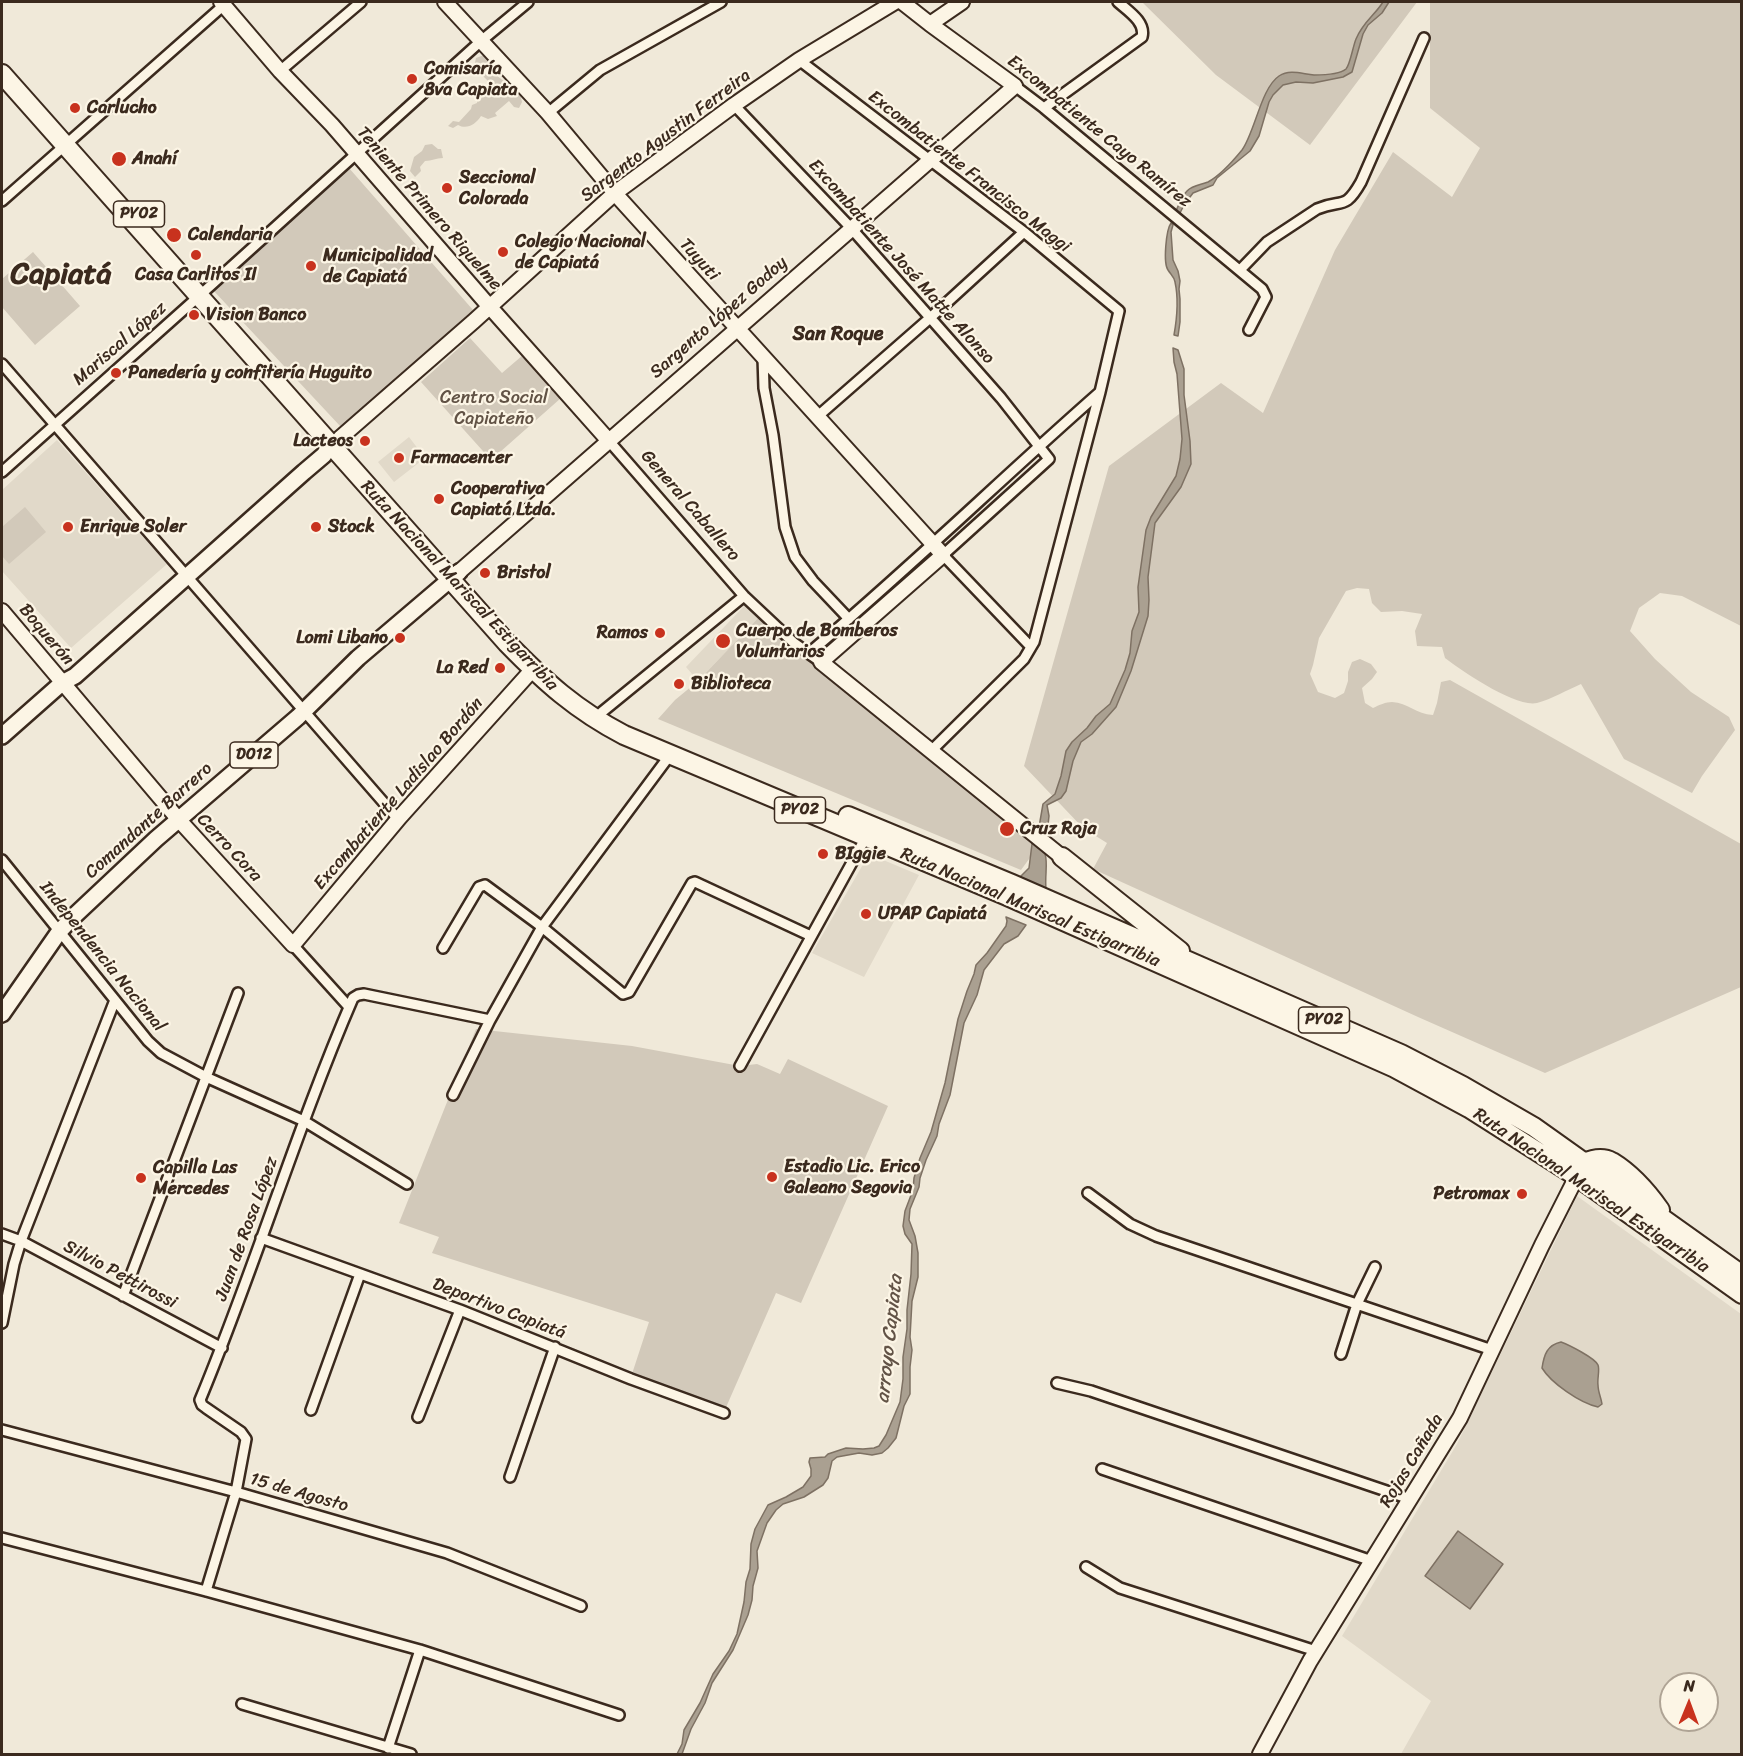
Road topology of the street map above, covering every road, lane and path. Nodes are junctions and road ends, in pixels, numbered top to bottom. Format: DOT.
graph roads {
  1 [pos="361,2"];
  2 [pos="445,2"];
  3 [pos="528,2"];
  4 [pos="721,2"];
  5 [pos="895,2"];
  6 [pos="902,2"];
  7 [pos="962,2"];
  8 [pos="1118,2"];
  9 [pos="222,3"];
  10 [pos="930,24"];
  11 [pos="1424,38"];
  12 [pos="481,41"];
  13 [pos="2,60"];
  14 [pos="799,60"];
  15 [pos="280,71"];
  16 [pos="2,74"];
  17 [pos="1015,86"];
  18 [pos="734,105"];
  19 [pos="1044,108"];
  20 [pos="548,113"];
  21 [pos="68,141"];
  22 [pos="356,154"];
  23 [pos="929,161"];
  24 [pos="615,193"];
  25 [pos="2,201"];
  26 [pos="851,228"];
  27 [pos="1024,232"];
  28 [pos="1240,270"];
  29 [pos="202,293"];
  30 [pos="489,306"];
  31 [pos="930,318"];
  32 [pos="737,329"];
  33 [pos="1249,330"];
  34 [pos="763,357"];
  35 [pos="2,364"];
  36 [pos="1100,392"];
  37 [pos="818,416"];
  38 [pos="54,425"];
  39 [pos="609,441"];
  40 [pos="335,442"];
  41 [pos="1038,446"];
  42 [pos="2,472"];
  43 [pos="933,543"];
  44 [pos="943,555"];
  45 [pos="184,574"];
  46 [pos="454,576"];
  47 [pos="744,596"];
  48 [pos="2,611"];
  49 [pos="849,619"];
  50 [pos="1031,647"];
  51 [pos="809,653"];
  52 [pos="821,662"];
  53 [pos="533,669"];
  54 [pos="62,683"];
  55 [pos="304,711"];
  56 [pos="602,712"];
  57 [pos="2,736"];
  58 [pos="931,751"];
  59 [pos="670,755"];
  60 [pos="398,819"];
  61 [pos="179,820"];
  62 [pos="866,837"];
  63 [pos="1062,857"];
  64 [pos="2,860"];
  65 [pos="1009,890"];
  66 [pos="1048,907"];
  67 [pos="542,927"];
  68 [pos="59,932"];
  69 [pos="811,936"];
  70 [pos="293,945"];
  71 [pos="443,948"];
  72 [pos="1206,969"];
  73 [pos="238,993"];
  74 [pos="115,1000"];
  75 [pos="349,1007"];
  76 [pos="2,1014"];
  77 [pos="490,1020"];
  78 [pos="740,1066"];
  79 [pos="206,1077"];
  80 [pos="453,1095"];
  81 [pos="304,1120"];
  82 [pos="1580,1170"];
  83 [pos="407,1184"];
  84 [pos="1088,1193"];
  85 [pos="2,1234"];
  86 [pos="261,1238"];
  87 [pos="21,1241"];
  88 [pos="1375,1268"];
  89 [pos="360,1274"];
  90 [pos="1742,1275"];
  91 [pos="1742,1294"];
  92 [pos="123,1296"];
  93 [pos="1358,1304"];
  94 [pos="460,1310"];
  95 [pos="2,1323"];
  96 [pos="555,1347"];
  97 [pos="222,1348"];
  98 [pos="1492,1350"];
  99 [pos="1341,1354"];
  100 [pos="1057,1383"];
  101 [pos="311,1410"];
  102 [pos="724,1413"];
  103 [pos="418,1417"];
  104 [pos="2,1430"];
  105 [pos="1102,1468"];
  106 [pos="510,1478"];
  107 [pos="236,1492"];
  108 [pos="1410,1499"];
  109 [pos="2,1538"];
  110 [pos="1372,1561"];
  111 [pos="1086,1567"];
  112 [pos="206,1591"];
  113 [pos="581,1605"];
  114 [pos="420,1650"];
  115 [pos="1316,1651"];
  116 [pos="242,1704"];
  117 [pos="618,1715"];
  118 [pos="388,1748"];
  119 [pos="411,1755"];
  120 [pos="1260,1755"];
  1 -- 15 [label="street"];
  2 -- 12 [label="street, Tuyuti"];
  3 -- 12 [label="street, Mariscal López"];
  4 -- 20 [label="street"];
  5 -- 14 [label="street, Sargento Agustin Ferreira"];
  6 -- 10 [label="street, Excombatiente Cayo Ramírez"];
  7 -- 10 [label="street"];
  8 -- 19 [label="street"];
  9 -- 15 [label="street, Teniente Primero Riquelme"];
  9 -- 21 [label="street"];
  10 -- 17 [label="street, Excombatiente Cayo Ramírez"];
  11 -- 28 [label="street"];
  12 -- 20 [label="street, Tuyuti"];
  12 -- 22 [label="street, Mariscal López"];
  13 -- 21 [label="highway, Ruta Nacional Mariscal Estigarribia / PY02"];
  14 -- 18 [label="street, Sargento Agustin Ferreira"];
  14 -- 23 [label="street, Excombatiente Francisco Maggi"];
  15 -- 22 [label="street, Teniente Primero Riquelme"];
  16 -- 21 [label="highway, Ruta Nacional Mariscal Estigarribia / PY02"];
  17 -- 19 [label="street, Excombatiente Cayo Ramírez"];
  17 -- 23 [label="street, Sargento López Godoy / D012"];
  18 -- 24 [label="street, Sargento Agustin Ferreira"];
  18 -- 26 [label="street, Excombatiente José Matte Alonso"];
  19 -- 28 [label="street, Excombatiente Cayo Ramírez"];
  20 -- 24 [label="street, Tuyuti"];
  21 -- 25 [label="street"];
  21 -- 29 [label="highway, Ruta Nacional Mariscal Estigarribia / PY02"];
  22 -- 29 [label="street, Mariscal López"];
  22 -- 30 [label="street, Teniente Primero Riquelme"];
  23 -- 26 [label="street, Sargento López Godoy / D012"];
  23 -- 27 [label="street, Excombatiente Francisco Maggi"];
  24 -- 30 [label="street, Sargento Agustin Ferreira"];
  24 -- 32 [label="street, Tuyuti"];
  26 -- 31 [label="street, Excombatiente José Matte Alonso"];
  26 -- 32 [label="street, Sargento López Godoy / D012"];
  27 -- 31 [label="street"];
  27 -- 36 [label="street, Excombatiente Francisco Maggi"];
  28 -- 33 [label="street, Excombatiente Cayo Ramírez"];
  29 -- 38 [label="street, Mariscal López"];
  29 -- 40 [label="highway, Ruta Nacional Mariscal Estigarribia / PY02"];
  30 -- 39 [label="street, Teniente Primero Riquelme"];
  30 -- 40 [label="street, Sargento Agustin Ferreira"];
  31 -- 37 [label="street"];
  31 -- 41 [label="street, Excombatiente José Matte Alonso"];
  32 -- 34 [label="street, Tuyuti"];
  32 -- 39 [label="street, Sargento López Godoy / D012"];
  34 -- 37 [label="street, Tuyuti"];
  34 -- 49 [label="street"];
  35 -- 38 [label="street"];
  36 -- 41 [label="street"];
  36 -- 50 [label="street"];
  37 -- 43 [label="street, Tuyuti"];
  38 -- 42 [label="street, Mariscal López"];
  38 -- 45 [label="street"];
  39 -- 46 [label="street, Sargento López Godoy / D012"];
  39 -- 47 [label="street, General Caballero"];
  40 -- 45 [label="main road"];
  40 -- 46 [label="highway, Ruta Nacional Mariscal Estigarribia / PY02"];
  41 -- 43 [label="street"];
  41 -- 44 [label="street"];
  43 -- 44 [label="street, Tuyuti"];
  43 -- 49 [label="street"];
  44 -- 50 [label="street"];
  44 -- 52 [label="street"];
  45 -- 54 [label="main road"];
  45 -- 55 [label="street"];
  46 -- 53 [label="highway, Ruta Nacional Mariscal Estigarribia / PY02"];
  46 -- 55 [label="main road, Comandante Barrero / D012"];
  46 -- 56 [label="highway, Ruta Nacional Mariscal Estigarribia / PY02"];
  47 -- 51 [label="street, General Caballero"];
  47 -- 56 [label="street"];
  48 -- 54 [label="street, Boquerón"];
  49 -- 51 [label="street"];
  50 -- 58 [label="street"];
  51 -- 52 [label="street, General Caballero"];
  52 -- 58 [label="street"];
  53 -- 59 [label="highway, Ruta Nacional Mariscal Estigarribia / PY02"];
  53 -- 60 [label="street, Excombatiente Ladislao Bordón"];
  54 -- 57 [label="main road"];
  54 -- 61 [label="street, Cerro Cora"];
  55 -- 60 [label="street"];
  55 -- 61 [label="main road, Comandante Barrero / D012"];
  56 -- 65 [label="highway, Ruta Nacional Mariscal Estigarribia / PY02"];
  58 -- 63 [label="street"];
  59 -- 62 [label="highway, Ruta Nacional Mariscal Estigarribia / PY02"];
  59 -- 67 [label="street"];
  60 -- 70 [label="street, Excombatiente Ladislao Bordón"];
  61 -- 68 [label="main road, Comandante Barrero / D012"];
  61 -- 70 [label="street, Cerro Cora"];
  62 -- 65 [label="highway, Ruta Nacional Mariscal Estigarribia / PY02"];
  62 -- 69 [label="street"];
  63 -- 72 [label="highway"];
  64 -- 68 [label="street, Independencia Nacional"];
  65 -- 66 [label="highway, Ruta Nacional Mariscal Estigarribia / PY02"];
  66 -- 72 [label="highway, Ruta Nacional Mariscal Estigarribia / PY02"];
  66 -- 82 [label="highway, Ruta Nacional Mariscal Estigarribia / PY02"];
  67 -- 69 [label="street"];
  67 -- 71 [label="street"];
  67 -- 77 [label="street"];
  68 -- 74 [label="street, Independencia Nacional"];
  68 -- 76 [label="main road, Comandante Barrero / D012"];
  69 -- 78 [label="street"];
  70 -- 75 [label="street, Cerro Cora"];
  72 -- 82 [label="highway, Ruta Nacional Mariscal Estigarribia / PY02"];
  73 -- 79 [label="street"];
  74 -- 79 [label="street, Independencia Nacional"];
  74 -- 87 [label="street"];
  75 -- 77 [label="street"];
  75 -- 81 [label="street, Juan de Rosa López"];
  77 -- 80 [label="street"];
  79 -- 81 [label="street, Independencia Nacional"];
  79 -- 92 [label="street"];
  81 -- 83 [label="street, Independencia Nacional"];
  81 -- 86 [label="street, Juan de Rosa López"];
  82 -- 90 [label="highway, Ruta Nacional Mariscal Estigarribia / PY02"];
  82 -- 91 [label="highway, Ruta Nacional Mariscal Estigarribia / PY02"];
  82 -- 98 [label="street, Rojas Cañada"];
  84 -- 93 [label="street"];
  85 -- 87 [label="street, Silvio Pettirossi"];
  86 -- 89 [label="street, Deportivo Capiatá"];
  86 -- 97 [label="street, Juan de Rosa López"];
  87 -- 92 [label="street, Silvio Pettirossi"];
  87 -- 95 [label="street"];
  88 -- 93 [label="street"];
  89 -- 94 [label="street, Deportivo Capiatá"];
  89 -- 101 [label="street"];
  92 -- 97 [label="street, Silvio Pettirossi"];
  93 -- 98 [label="street"];
  93 -- 99 [label="street"];
  94 -- 96 [label="street, Deportivo Capiatá"];
  94 -- 103 [label="street"];
  96 -- 102 [label="street, Deportivo Capiatá"];
  96 -- 106 [label="street"];
  97 -- 107 [label="street, Juan de Rosa López"];
  98 -- 108 [label="street, Rojas Cañada"];
  100 -- 108 [label="street"];
  104 -- 107 [label="street, 15 de Agosto"];
  105 -- 110 [label="street"];
  107 -- 112 [label="street"];
  107 -- 113 [label="street, 15 de Agosto"];
  108 -- 110 [label="street, Rojas Cañada"];
  109 -- 112 [label="street"];
  110 -- 115 [label="street, Rojas Cañada"];
  111 -- 115 [label="street"];
  112 -- 114 [label="street"];
  114 -- 117 [label="street"];
  114 -- 118 [label="street"];
  115 -- 120 [label="street, Rojas Cañada"];
  116 -- 118 [label="street"];
  118 -- 119 [label="street"];
}
